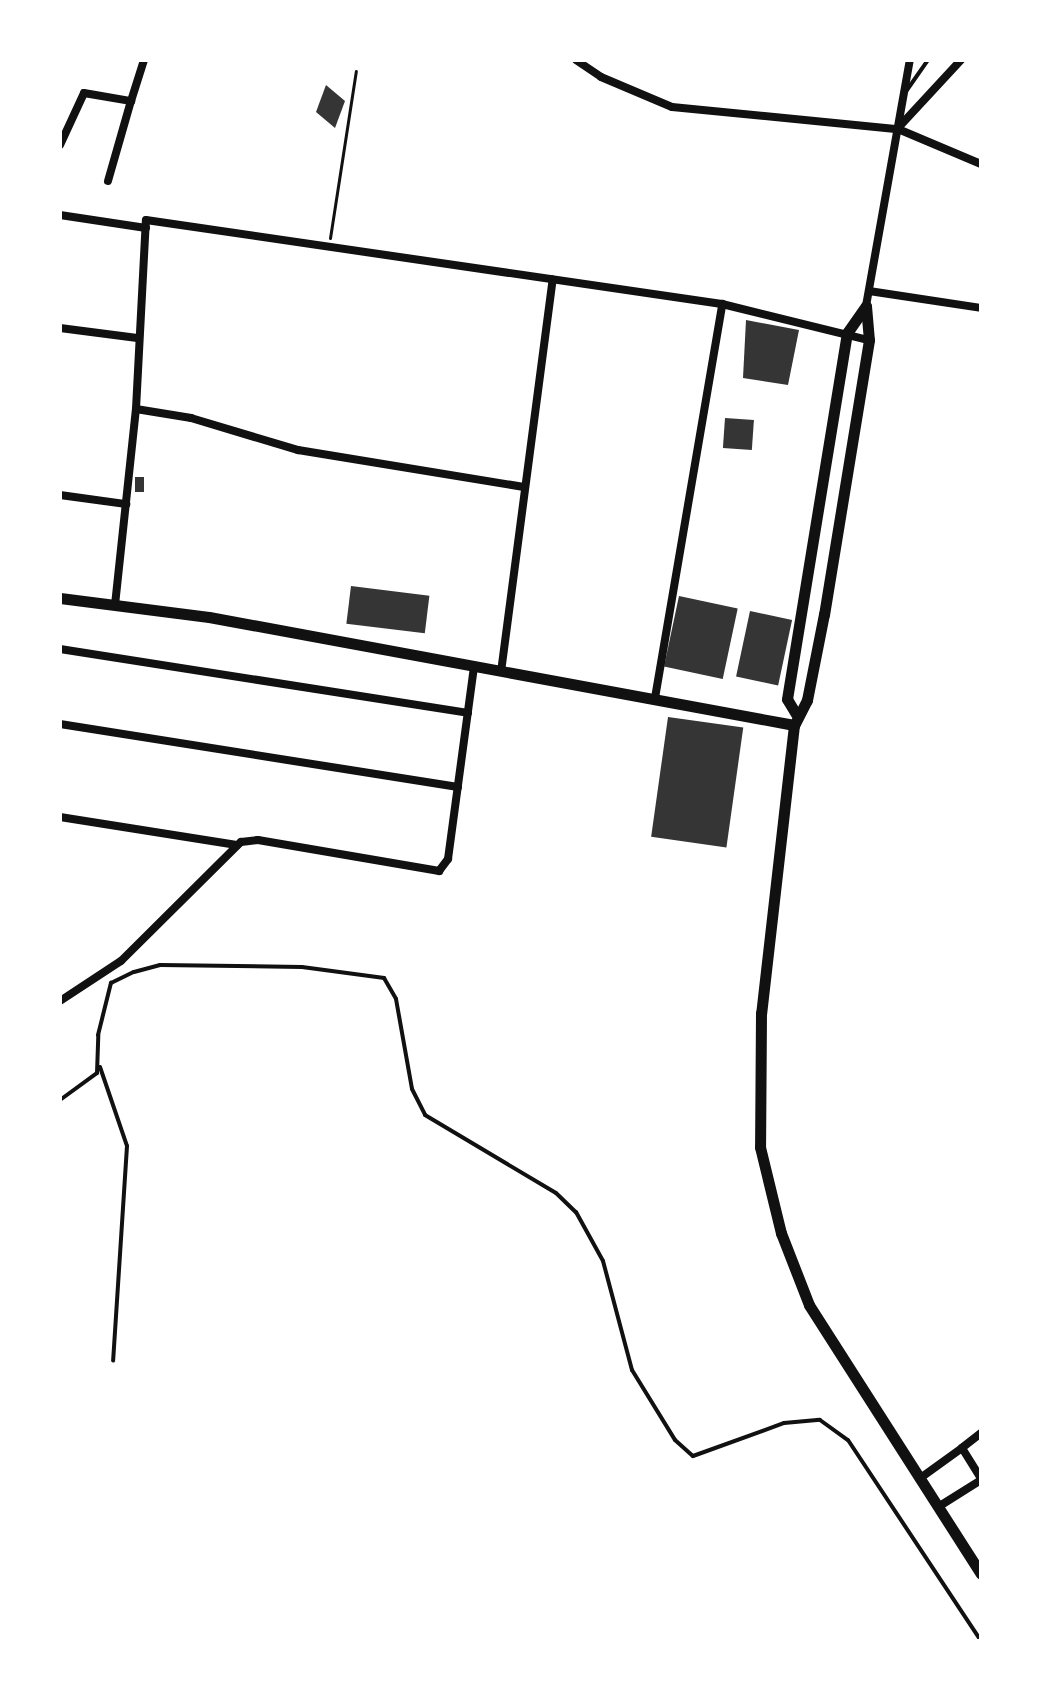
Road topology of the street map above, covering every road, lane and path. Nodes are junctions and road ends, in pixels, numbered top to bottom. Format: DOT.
graph roads {
  1 [pos="144,60"];
  2 [pos="576,60"];
  3 [pos="910,60"];
  4 [pos="928,60"];
  5 [pos="961,60"];
  6 [pos="356,71"];
  7 [pos="907,90"];
  8 [pos="131,101"];
  9 [pos="898,129"];
  10 [pos="60,145"];
  11 [pos="981,164"];
  12 [pos="108,181"];
  13 [pos="60,215"];
  14 [pos="146,228"];
  15 [pos="329,249"];
  16 [pos="553,279"];
  17 [pos="869,291"];
  18 [pos="722,304"];
  19 [pos="866,306"];
  20 [pos="981,308"];
  21 [pos="60,328"];
  22 [pos="847,333"];
  23 [pos="137,338"];
  24 [pos="869,340"];
  25 [pos="136,409"];
  26 [pos="828,459"];
  27 [pos="847,461"];
  28 [pos="524,487"];
  29 [pos="60,495"];
  30 [pos="126,504"];
  31 [pos="60,598"];
  32 [pos="115,605"];
  33 [pos="805,610"];
  34 [pos="824,614"];
  35 [pos="60,649"];
  36 [pos="474,666"];
  37 [pos="501,672"];
  38 [pos="655,698"];
  39 [pos="468,713"];
  40 [pos="795,720"];
  41 [pos="60,724"];
  42 [pos="458,787"];
  43 [pos="60,817"];
  44 [pos="237,845"];
  45 [pos="60,1001"];
  46 [pos="100,1064"];
  47 [pos="60,1100"];
  48 [pos="113,1361"];
  49 [pos="981,1433"];
  50 [pos="962,1448"];
  51 [pos="919,1479"];
  52 [pos="981,1479"];
  53 [pos="938,1507"];
  54 [pos="981,1574"];
  55 [pos="981,1641"];
  1 -- 8 [label="street"];
  2 -- 9 [label="street"];
  3 -- 7 [label="street"];
  4 -- 7 [label="lane"];
  5 -- 9 [label="street"];
  6 -- 15 [label="path"];
  7 -- 9 [label="street"];
  8 -- 10 [label="street"];
  8 -- 12 [label="street"];
  9 -- 11 [label="street"];
  9 -- 17 [label="street"];
  13 -- 14 [label="street"];
  14 -- 15 [label="street"];
  14 -- 23 [label="street"];
  15 -- 16 [label="street"];
  16 -- 18 [label="street"];
  16 -- 28 [label="street"];
  17 -- 19 [label="street"];
  17 -- 20 [label="street"];
  18 -- 22 [label="street"];
  18 -- 38 [label="street"];
  19 -- 22 [label="street"];
  19 -- 24 [label="street"];
  21 -- 23 [label="street"];
  22 -- 24 [label="street"];
  22 -- 26 [label="street"];
  23 -- 25 [label="street"];
  24 -- 27 [label="street"];
  25 -- 28 [label="street"];
  25 -- 30 [label="street"];
  26 -- 27 [label="street"];
  26 -- 33 [label="street"];
  27 -- 34 [label="street"];
  28 -- 37 [label="street"];
  29 -- 30 [label="street"];
  30 -- 32 [label="street"];
  31 -- 32 [label="street"];
  32 -- 36 [label="street"];
  33 -- 34 [label="street"];
  33 -- 40 [label="street"];
  34 -- 40 [label="street"];
  35 -- 39 [label="street"];
  36 -- 37 [label="street"];
  36 -- 39 [label="street"];
  37 -- 38 [label="street"];
  38 -- 40 [label="street"];
  39 -- 42 [label="street"];
  40 -- 51 [label="street"];
  41 -- 42 [label="street"];
  42 -- 44 [label="street"];
  43 -- 44 [label="street"];
  44 -- 45 [label="street"];
  46 -- 47 [label="lane"];
  46 -- 48 [label="lane"];
  46 -- 55 [label="lane"];
  49 -- 50 [label="street"];
  50 -- 51 [label="street"];
  50 -- 52 [label="street"];
  51 -- 53 [label="street"];
  52 -- 53 [label="street"];
  53 -- 54 [label="street"];
}
